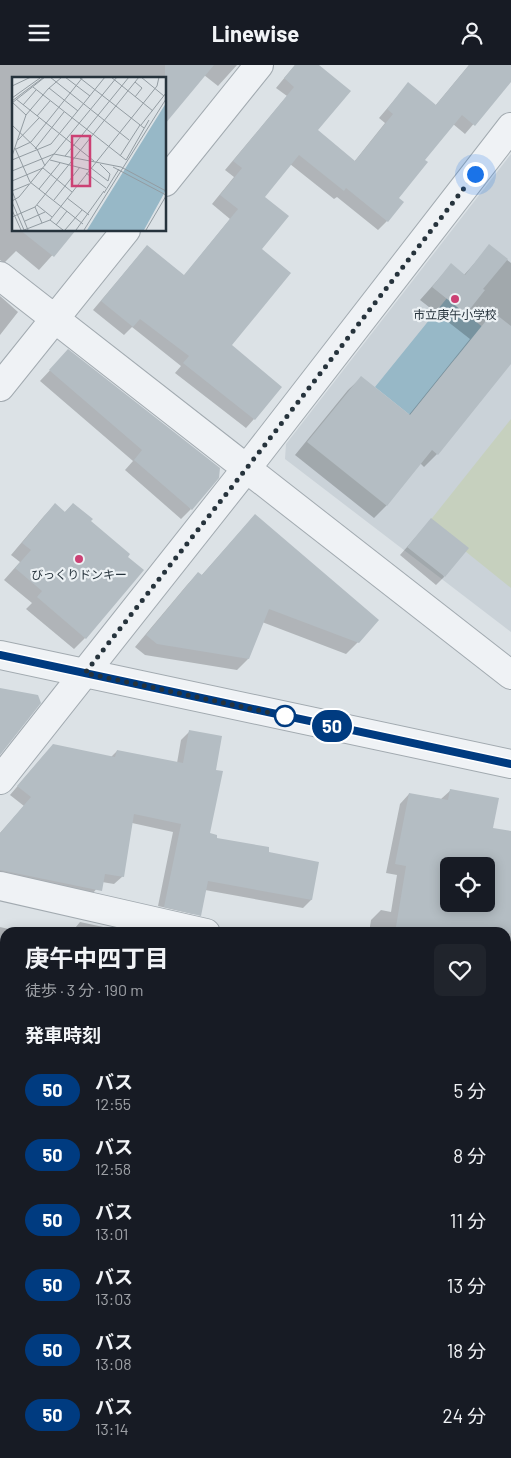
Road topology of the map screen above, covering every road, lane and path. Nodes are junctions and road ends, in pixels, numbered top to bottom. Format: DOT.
graph roads {
  1 [pos="259,65"];
  2 [pos="511,127"];
  3 [pos="166,181"];
  4 [pos="125,231"];
  5 [pos="0,276"];
  6 [pos="55,319"];
  7 [pos="0,387"];
  8 [pos="247,467"];
  9 [pos="0,655"];
  10 [pos="85,673"];
  11 [pos="511,675"];
  12 [pos="511,764"];
  13 [pos="0,780"];
  14 [pos="0,886"];
  15 [pos="180,927"];
  1 -- 3 [label="street"];
  2 -- 8 [label="street"];
  4 -- 6 [label="street"];
  5 -- 6 [label="street"];
  6 -- 7 [label="street"];
  6 -- 8 [label="street"];
  8 -- 10 [label="street"];
  8 -- 11 [label="street"];
  9 -- 10 [label="street"];
  10 -- 12 [label="street"];
  10 -- 13 [label="street"];
  14 -- 15 [label="street"];
}
